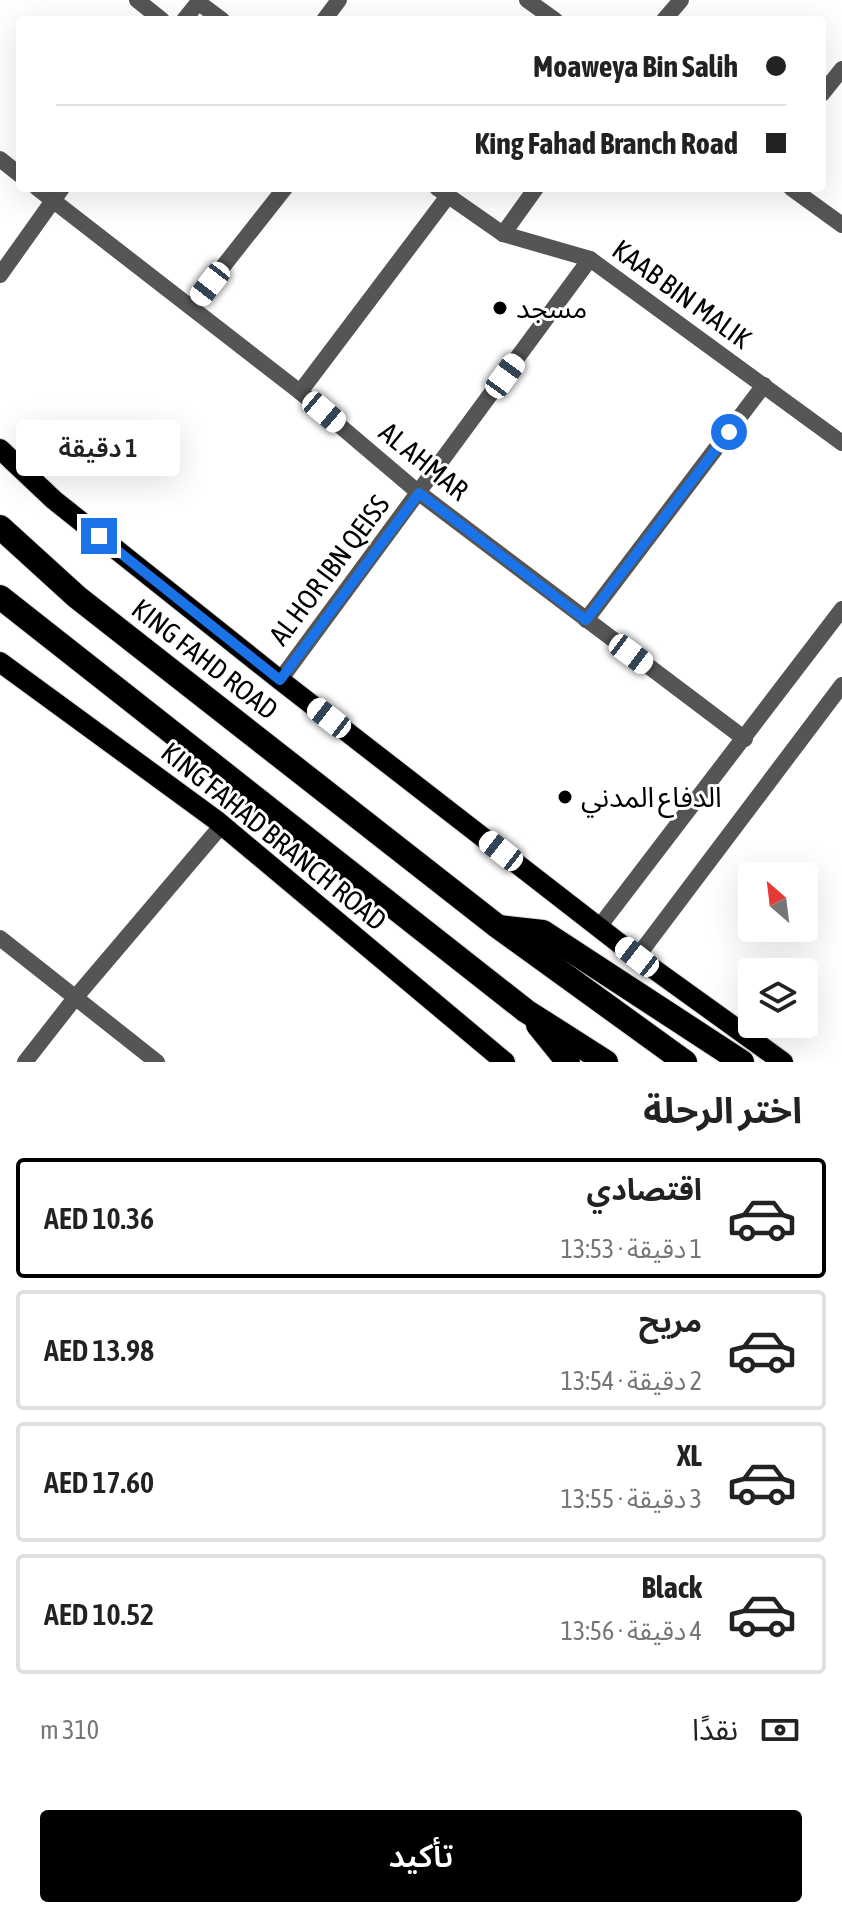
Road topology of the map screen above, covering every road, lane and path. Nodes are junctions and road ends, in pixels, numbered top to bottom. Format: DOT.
graph roads {
  1 [pos="137,0"];
  2 [pos="681,0"];
  3 [pos="199,1"];
  4 [pos="157,16"];
  5 [pos="217,16"];
  6 [pos="667,16"];
  7 [pos="842,69"];
  8 [pos="826,89"];
  9 [pos="0,159"];
  10 [pos="16,172"];
  11 [pos="282,192"];
  12 [pos="442,192"];
  13 [pos="533,192"];
  14 [pos="797,192"];
  15 [pos="58,194"];
  16 [pos="842,225"];
  17 [pos="503,234"];
  18 [pos="590,259"];
  19 [pos="0,275"];
  20 [pos="191,307"];
  21 [pos="764,385"];
  22 [pos="300,392"];
  23 [pos="842,443"];
  24 [pos="0,449"];
  25 [pos="419,493"];
  26 [pos="0,527"];
  27 [pos="0,597"];
  28 [pos="842,609"];
  29 [pos="586,620"];
  30 [pos="0,662"];
  31 [pos="280,680"];
  32 [pos="842,685"];
  33 [pos="745,739"];
  34 [pos="222,825"];
  35 [pos="497,926"];
  36 [pos="599,927"];
  37 [pos="0,938"];
  38 [pos="637,957"];
  39 [pos="75,998"];
  40 [pos="526,1011"];
  41 [pos="25,1062"];
  42 [pos="157,1062"];
  43 [pos="505,1062"];
  44 [pos="568,1062"];
  45 [pos="606,1062"];
  46 [pos="685,1062"];
  47 [pos="742,1062"];
  48 [pos="783,1062"];
  1 -- 4 [label="street"];
  2 -- 6 [label="street"];
  3 -- 5 [label="street"];
  7 -- 8 [label="street"];
  9 -- 10 [label="street"];
  11 -- 20 [label="street"];
  12 -- 17 [label="street, KAAB BIN MALIK"];
  12 -- 22 [label="street"];
  13 -- 17 [label="street"];
  14 -- 16 [label="street"];
  15 -- 19 [label="street"];
  15 -- 20 [label="street, AL AHMAR"];
  17 -- 18 [label="street, KAAB BIN MALIK"];
  18 -- 21 [label="street, KAAB BIN MALIK"];
  18 -- 25 [label="street, AL HOR IBN QEISS"];
  20 -- 22 [label="street, AL AHMAR"];
  21 -- 23 [label="street, KAAB BIN MALIK"];
  21 -- 29 [label="street"];
  22 -- 25 [label="street, AL AHMAR"];
  24 -- 31 [label="main road"];
  25 -- 29 [label="street, AL AHMAR"];
  25 -- 31 [label="street, AL HOR IBN QEISS"];
  26 -- 35 [label="highway, KING FAHD ROAD"];
  27 -- 40 [label="highway"];
  28 -- 33 [label="street"];
  29 -- 33 [label="street, AL AHMAR"];
  30 -- 34 [label="main road, KING FAHAD BRANCH ROAD"];
  31 -- 36 [label="main road"];
  32 -- 38 [label="street"];
  33 -- 36 [label="street"];
  34 -- 39 [label="street"];
  34 -- 43 [label="main road, KING FAHAD BRANCH ROAD"];
  35 -- 46 [label="highway, KING FAHD ROAD"];
  35 -- 47 [label="highway"];
  36 -- 38 [label="main road"];
  37 -- 39 [label="street"];
  38 -- 48 [label="main road"];
  39 -- 41 [label="street"];
  39 -- 42 [label="street"];
  40 -- 44 [label="highway"];
  40 -- 45 [label="highway"];
}
